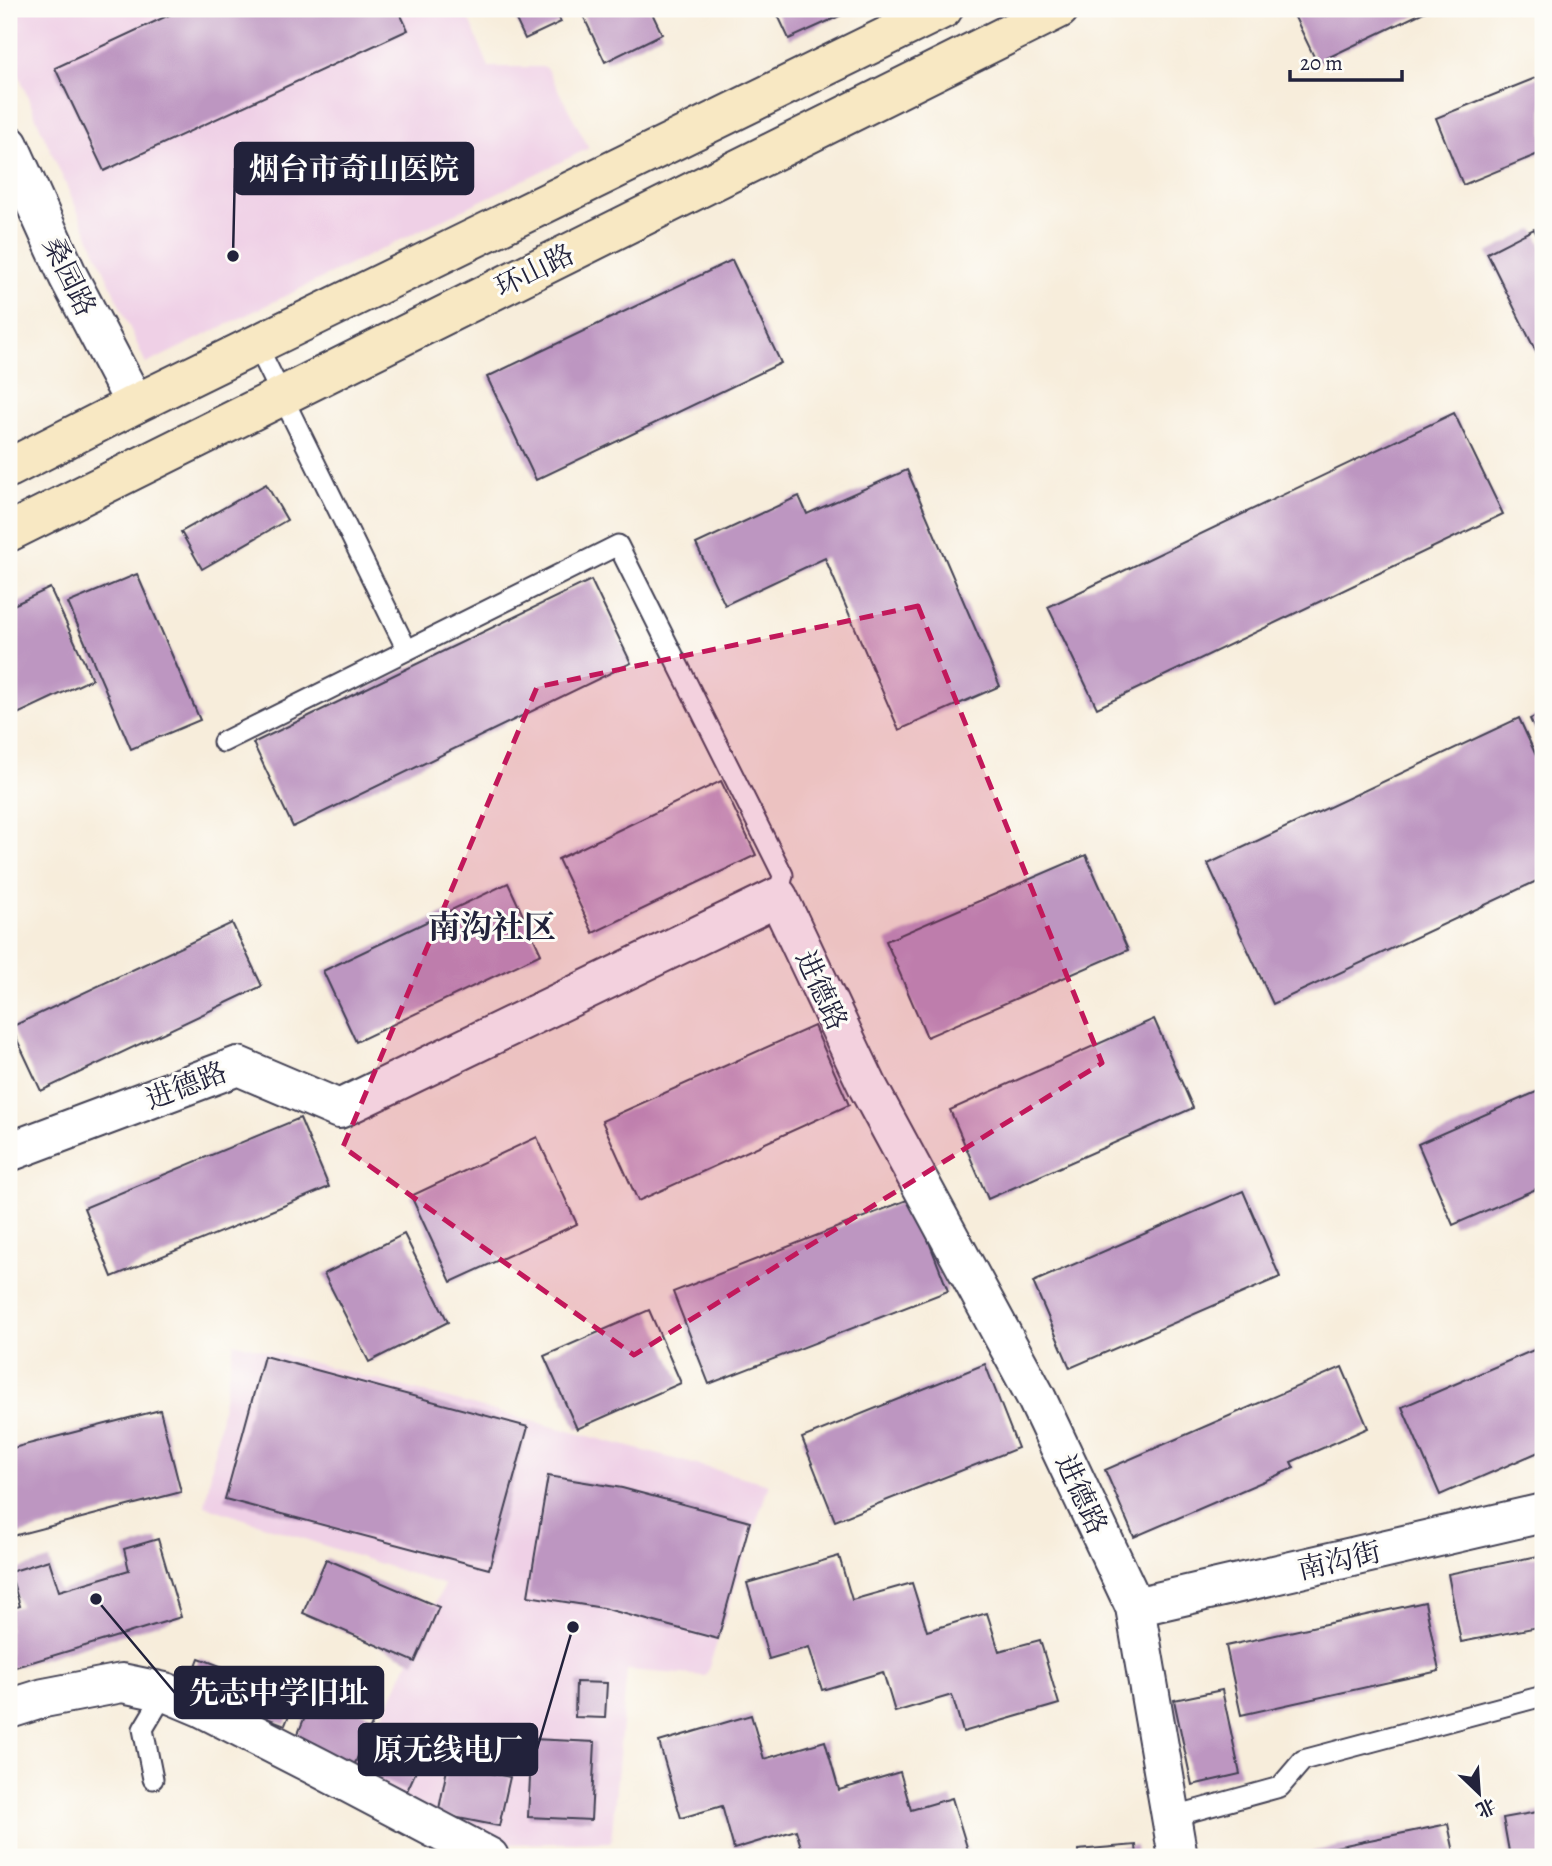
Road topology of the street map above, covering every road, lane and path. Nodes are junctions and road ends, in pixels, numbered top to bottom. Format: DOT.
graph roads {
  1 [pos="943,9"];
  2 [pos="1059,9"];
  3 [pos="9,145"];
  4 [pos="257,345"];
  5 [pos="282,396"];
  6 [pos="135,404"];
  7 [pos="9,468"];
  8 [pos="9,532"];
  9 [pos="407,650"];
  10 [pos="222,742"];
  11 [pos="778,897"];
  12 [pos="9,1152"];
  13 [pos="1543,1513"];
  14 [pos="1135,1607"];
  15 [pos="165,1692"];
  16 [pos="1543,1696"];
  17 [pos="9,1709"];
  18 [pos="153,1779"];
  19 [pos="1171,1817"];
  20 [pos="489,1857"];
  21 [pos="1178,1857"];
  1 -- 4 [label="main road, 环山路"];
  2 -- 5 [label="main road, 环山路"];
  3 -- 6 [label="street, 桑园路"];
  4 -- 5 [label="lane"];
  4 -- 6 [label="main road, 环山路"];
  5 -- 8 [label="main road, 环山路"];
  5 -- 9 [label="lane"];
  6 -- 7 [label="main road, 环山路"];
  9 -- 10 [label="lane"];
  9 -- 11 [label="lane"];
  11 -- 12 [label="street, 进德路"];
  11 -- 14 [label="street, 进德路"];
  13 -- 14 [label="street, 南沟街"];
  14 -- 19 [label="street, 进德路"];
  15 -- 17 [label="street"];
  15 -- 18 [label="lane"];
  15 -- 20 [label="street"];
  16 -- 19 [label="lane"];
  19 -- 21 [label="street, 进德路"];
}
